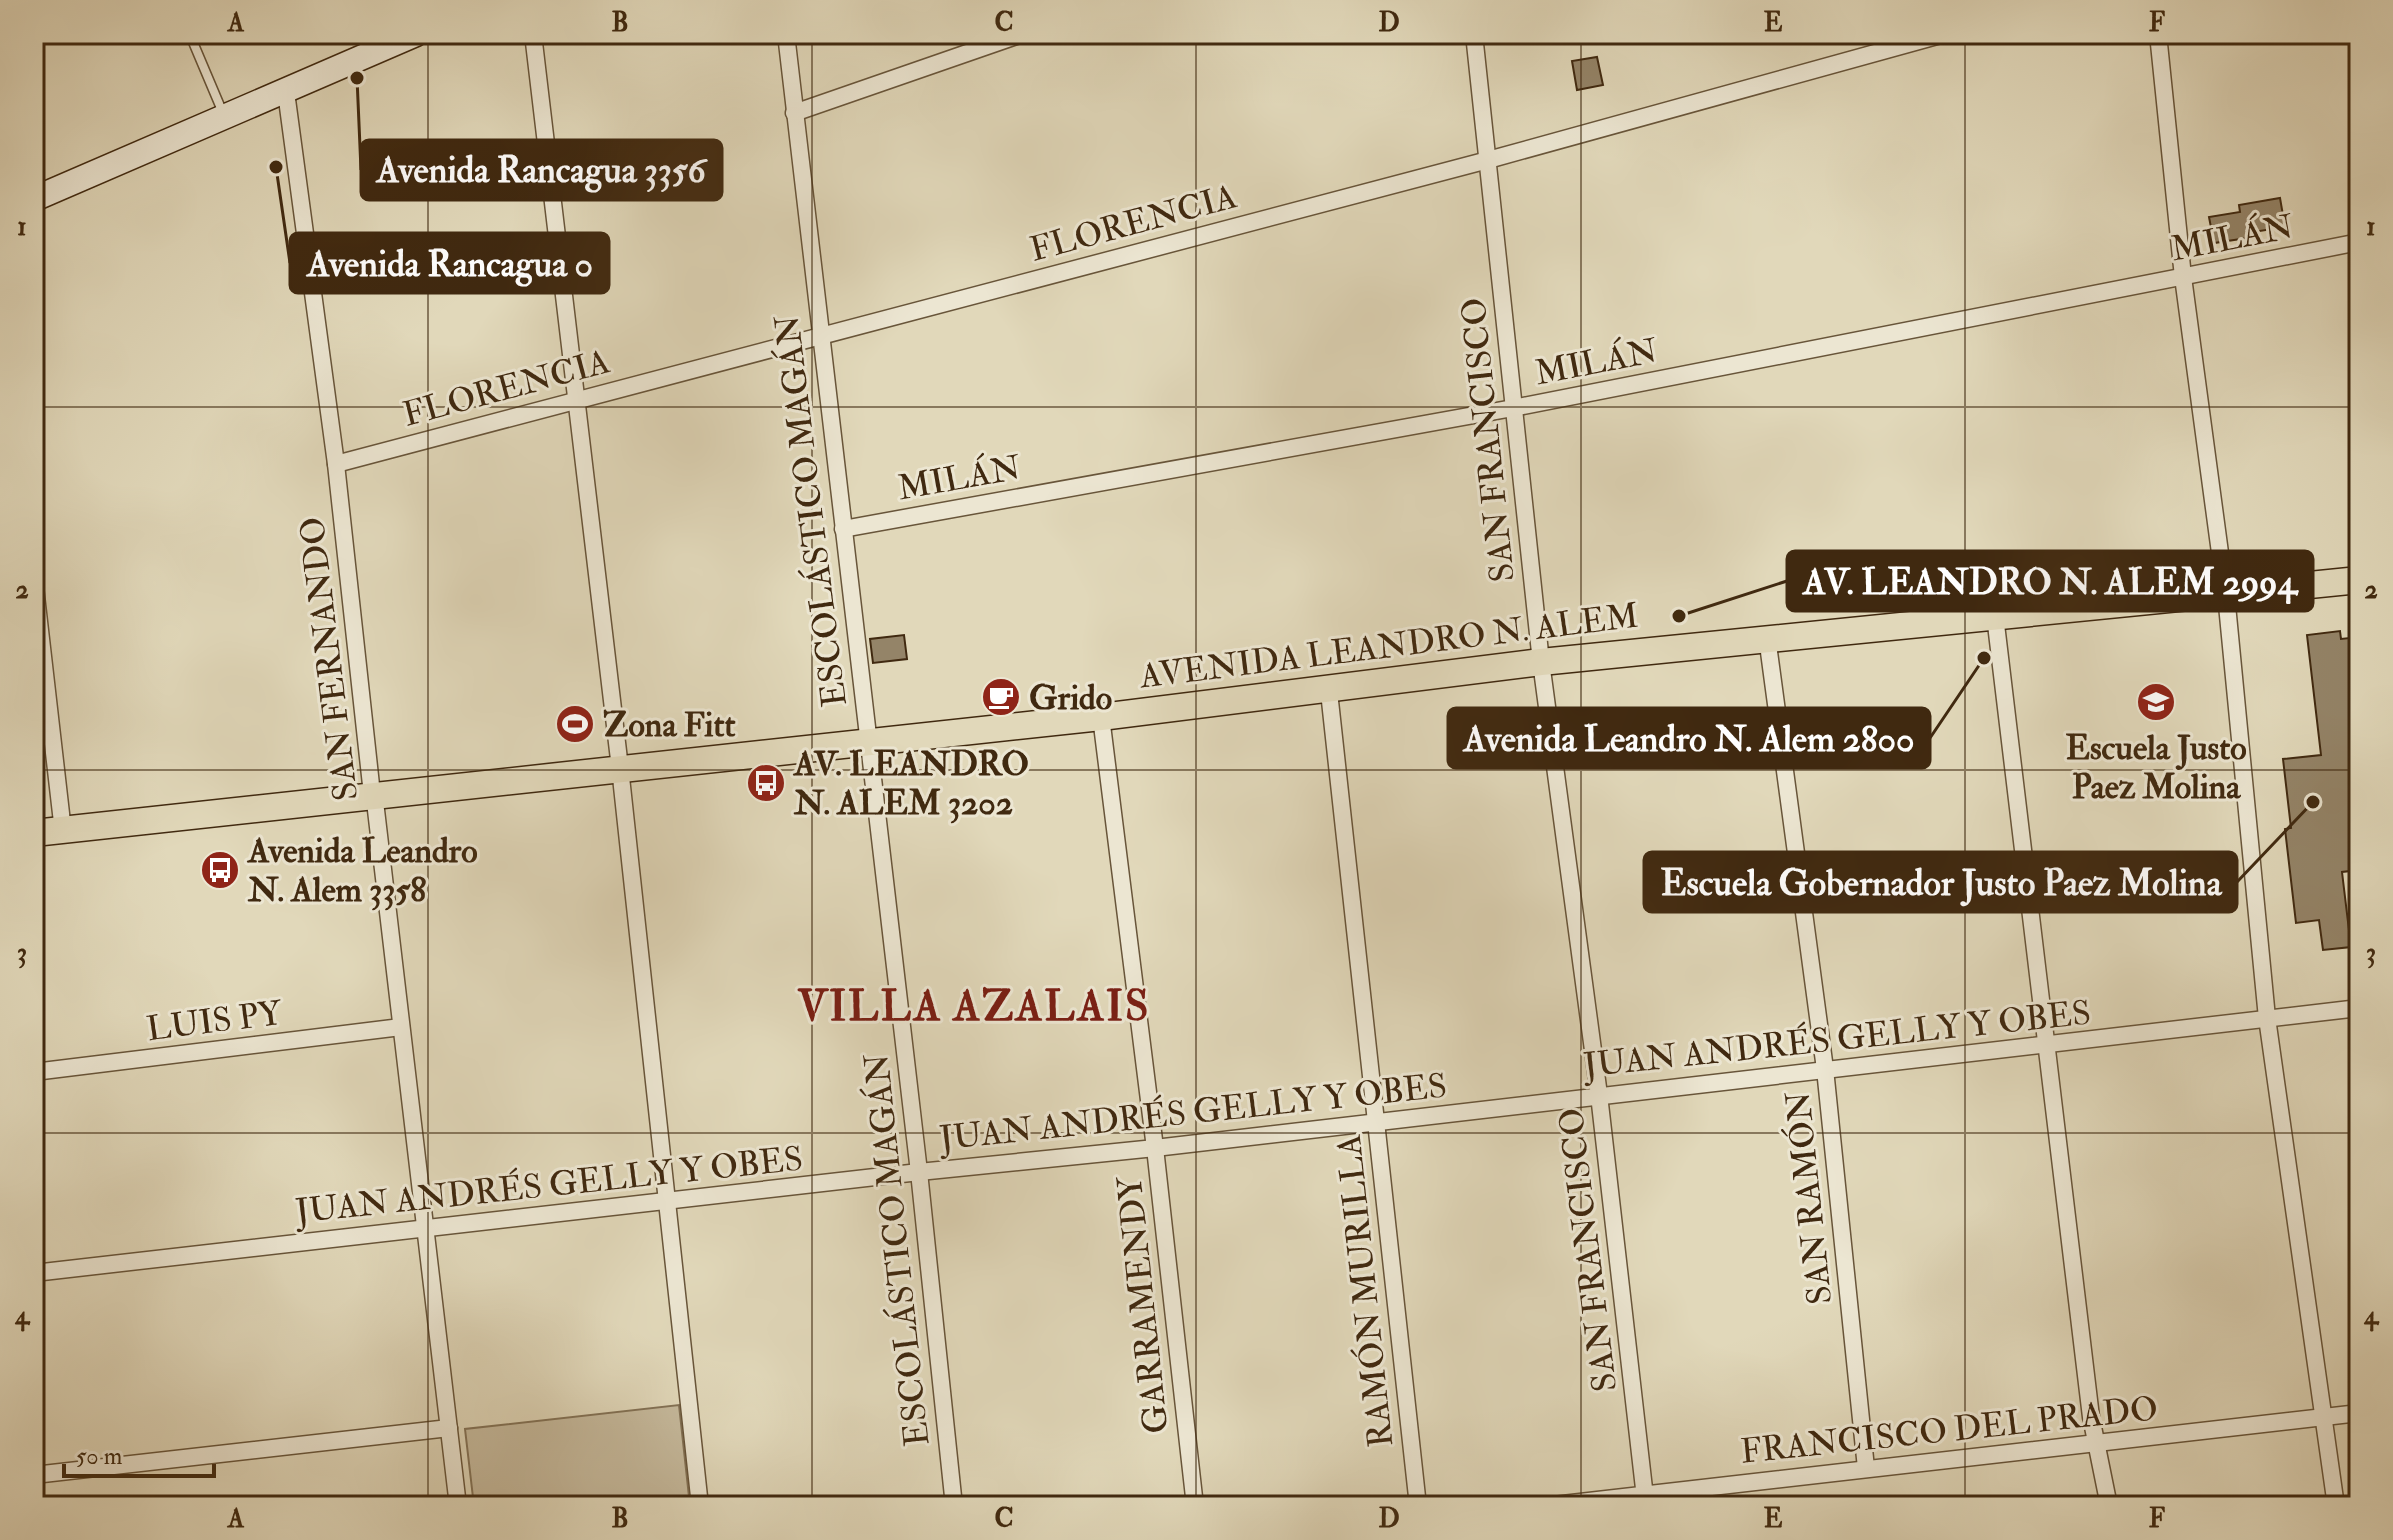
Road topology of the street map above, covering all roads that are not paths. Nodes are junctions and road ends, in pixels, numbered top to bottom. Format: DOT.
graph roads {
  1 [pos="193,34"];
  2 [pos="416,34"];
  3 [pos="533,34"];
  4 [pos="786,34"];
  5 [pos="1022,34"];
  6 [pos="1474,34"];
  7 [pos="1944,34"];
  8 [pos="2158,34"];
  9 [pos="378,42"];
  10 [pos="286,92"];
  11 [pos="794,113"];
  12 [pos="226,118"];
  13 [pos="1488,160"];
  14 [pos="34,199"];
  15 [pos="2359,242"];
  16 [pos="2183,277"];
  17 [pos="819,335"];
  18 [pos="577,399"];
  19 [pos="1513,408"];
  20 [pos="336,464"];
  21 [pos="843,529"];
  22 [pos="34,578"];
  23 [pos="2359,580"];
  24 [pos="2224,595"];
  25 [pos="1995,616"];
  26 [pos="1767,637"];
  27 [pos="1541,662"];
  28 [pos="1325,689"];
  29 [pos="1101,717"];
  30 [pos="868,742"];
  31 [pos="620,768"];
  32 [pos="373,796"];
  33 [pos="44,833"];
  34 [pos="2359,1008"];
  35 [pos="2267,1018"];
  36 [pos="401,1027"];
  37 [pos="2045,1044"];
  38 [pos="1825,1069"];
  39 [pos="34,1072"];
  40 [pos="1599,1095"];
  41 [pos="1375,1121"];
  42 [pos="1155,1148"];
  43 [pos="919,1172"];
  44 [pos="665,1201"];
  45 [pos="424,1228"];
  46 [pos="34,1273"];
  47 [pos="2359,1413"];
  48 [pos="2323,1417"];
  49 [pos="449,1428"];
  50 [pos="2095,1442"];
  51 [pos="1866,1468"];
  52 [pos="34,1475"];
  53 [pos="1646,1500"];
  54 [pos="458,1506"];
  55 [pos="700,1506"];
  56 [pos="954,1506"];
  57 [pos="1195,1506"];
  58 [pos="1418,1506"];
  59 [pos="1545,1506"];
  60 [pos="2109,1506"];
  61 [pos="2336,1506"];
  1 -- 12 [label="lane"];
  2 -- 9 [label="main road"];
  3 -- 18 [label="street"];
  4 -- 11 [label="street, ESCOLÁSTICO MAGÁN"];
  5 -- 11 [label="street"];
  6 -- 13 [label="street, SAN FRANCISCO"];
  7 -- 13 [label="street, FLORENCIA"];
  8 -- 16 [label="street"];
  9 -- 10 [label="main road"];
  10 -- 12 [label="main road"];
  10 -- 20 [label="street, SAN FERNANDO"];
  11 -- 17 [label="street, ESCOLÁSTICO MAGÁN"];
  12 -- 14 [label="main road"];
  13 -- 17 [label="street, FLORENCIA"];
  13 -- 19 [label="street, SAN FRANCISCO"];
  15 -- 16 [label="street, MILÁN"];
  16 -- 19 [label="street, MILÁN"];
  16 -- 24 [label="street"];
  17 -- 18 [label="street, FLORENCIA"];
  17 -- 21 [label="street, ESCOLÁSTICO MAGÁN"];
  18 -- 20 [label="street, FLORENCIA"];
  18 -- 31 [label="street"];
  19 -- 21 [label="street, MILÁN"];
  19 -- 27 [label="street, SAN FRANCISCO"];
  20 -- 32 [label="street, SAN FERNANDO"];
  21 -- 30 [label="street, ESCOLÁSTICO MAGÁN"];
  22 -- 33 [label="street"];
  23 -- 24 [label="main road, AVENIDA LEANDRO N. ALEM"];
  24 -- 25 [label="main road, AVENIDA LEANDRO N. ALEM"];
  24 -- 35 [label="street"];
  25 -- 26 [label="main road, AVENIDA LEANDRO N. ALEM"];
  25 -- 37 [label="street"];
  26 -- 27 [label="main road, AVENIDA LEANDRO N. ALEM"];
  26 -- 38 [label="street, SAN RAMÓN"];
  27 -- 28 [label="main road, AVENIDA LEANDRO N. ALEM"];
  27 -- 40 [label="street, SAN FRANCISCO"];
  28 -- 29 [label="main road, AVENIDA LEANDRO N. ALEM"];
  28 -- 41 [label="street, RAMÓN MURILLA"];
  29 -- 30 [label="main road, AVENIDA LEANDRO N. ALEM"];
  29 -- 42 [label="street, GARRAMENDY"];
  30 -- 31 [label="main road, AVENIDA LEANDRO N. ALEM"];
  30 -- 43 [label="street, ESCOLÁSTICO MAGÁN"];
  31 -- 32 [label="main road, AVENIDA LEANDRO N. ALEM"];
  31 -- 44 [label="street"];
  32 -- 33 [label="main road, AVENIDA LEANDRO N. ALEM"];
  32 -- 36 [label="street, SAN FERNANDO"];
  34 -- 35 [label="street, JUAN ANDRÉS GELLY Y OBES"];
  35 -- 37 [label="street, JUAN ANDRÉS GELLY Y OBES"];
  35 -- 48 [label="street"];
  36 -- 39 [label="street, LUIS PY"];
  36 -- 45 [label="street, SAN FERNANDO"];
  37 -- 38 [label="street, JUAN ANDRÉS GELLY Y OBES"];
  37 -- 50 [label="street"];
  38 -- 40 [label="street, JUAN ANDRÉS GELLY Y OBES"];
  38 -- 51 [label="street, SAN RAMÓN"];
  40 -- 41 [label="street, JUAN ANDRÉS GELLY Y OBES"];
  40 -- 53 [label="street, SAN FRANCISCO"];
  41 -- 42 [label="street, JUAN ANDRÉS GELLY Y OBES"];
  41 -- 58 [label="street, RAMÓN MURILLA"];
  42 -- 43 [label="street, JUAN ANDRÉS GELLY Y OBES"];
  42 -- 57 [label="street, GARRAMENDY"];
  43 -- 44 [label="street, JUAN ANDRÉS GELLY Y OBES"];
  43 -- 56 [label="street, ESCOLÁSTICO MAGÁN"];
  44 -- 45 [label="street, JUAN ANDRÉS GELLY Y OBES"];
  44 -- 55 [label="street"];
  45 -- 46 [label="street, JUAN ANDRÉS GELLY Y OBES"];
  45 -- 49 [label="street, SAN FERNANDO"];
  47 -- 48 [label="street, FRANCISCO DEL PRADO"];
  48 -- 50 [label="street, FRANCISCO DEL PRADO"];
  48 -- 61 [label="street"];
  49 -- 52 [label="street"];
  49 -- 54 [label="street, SAN FERNANDO"];
  50 -- 51 [label="street, FRANCISCO DEL PRADO"];
  50 -- 60 [label="street"];
  51 -- 53 [label="street, FRANCISCO DEL PRADO"];
  53 -- 59 [label="street, FRANCISCO DEL PRADO"];
}
